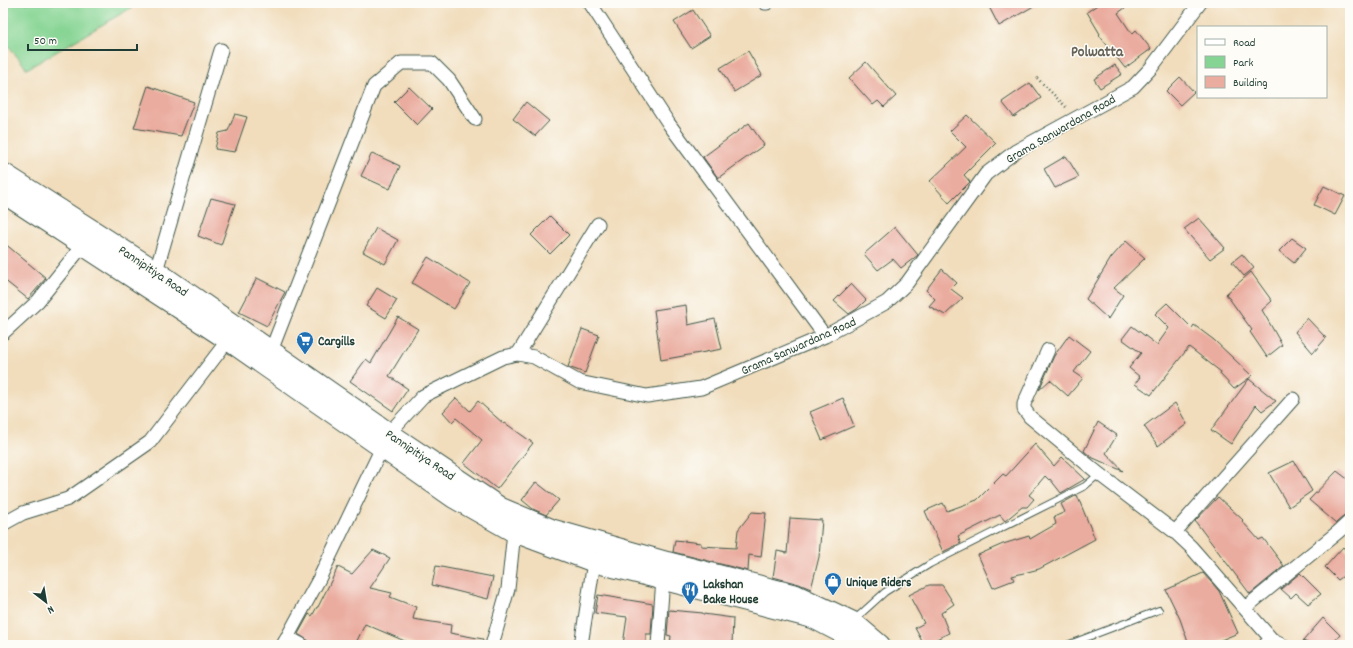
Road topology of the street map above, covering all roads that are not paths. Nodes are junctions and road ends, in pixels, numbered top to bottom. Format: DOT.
graph roads {
  1 [pos="590,3"];
  2 [pos="1200,3"];
  3 [pos="221,50"];
  4 [pos="475,119"];
  5 [pos="3,173"];
  6 [pos="3,193"];
  7 [pos="598,224"];
  8 [pos="82,245"];
  9 [pos="156,270"];
  10 [pos="3,333"];
  11 [pos="825,336"];
  12 [pos="228,340"];
  13 [pos="1048,350"];
  14 [pos="271,351"];
  15 [pos="518,354"];
  16 [pos="1293,400"];
  17 [pos="385,439"];
  18 [pos="1099,474"];
  19 [pos="1350,521"];
  20 [pos="3,524"];
  21 [pos="514,532"];
  22 [pos="1175,532"];
  23 [pos="594,562"];
  24 [pos="663,579"];
  25 [pos="1244,608"];
  26 [pos="1159,610"];
  27 [pos="853,622"];
  28 [pos="285,641"];
  29 [pos="1274,644"];
  30 [pos="302,645"];
  31 [pos="492,645"];
  32 [pos="581,645"];
  33 [pos="658,645"];
  34 [pos="855,645"];
  35 [pos="880,645"];
  36 [pos="1067,645"];
  1 -- 11 [label="street"];
  2 -- 11 [label="street, Grama Sanwardana Road"];
  3 -- 9 [label="street"];
  4 -- 14 [label="street"];
  5 -- 9 [label="main road, Pannipitiya Road"];
  6 -- 8 [label="main road, Pannipitiya Road"];
  7 -- 15 [label="street"];
  8 -- 10 [label="street"];
  8 -- 12 [label="main road, Pannipitiya Road"];
  9 -- 14 [label="main road, Pannipitiya Road"];
  11 -- 15 [label="street, Grama Sanwardana Road"];
  12 -- 17 [label="main road, Pannipitiya Road"];
  12 -- 20 [label="street"];
  13 -- 18 [label="street"];
  14 -- 17 [label="main road, Pannipitiya Road"];
  15 -- 17 [label="street, Grama Sanwardana Road"];
  16 -- 22 [label="street"];
  17 -- 21 [label="main road, Pannipitiya Road"];
  17 -- 27 [label="main road, Pannipitiya Road"];
  17 -- 28 [label="street, Grama Sanwardana Road"];
  18 -- 22 [label="street"];
  18 -- 27 [label="lane"];
  19 -- 25 [label="street"];
  21 -- 23 [label="main road, Pannipitiya Road"];
  21 -- 31 [label="street"];
  22 -- 25 [label="street"];
  23 -- 24 [label="main road, Pannipitiya Road"];
  23 -- 32 [label="street"];
  24 -- 33 [label="street"];
  24 -- 34 [label="main road, Pannipitiya Road"];
  25 -- 29 [label="street"];
  26 -- 36 [label="lane"];
  27 -- 35 [label="main road, Pannipitiya Road"];
  28 -- 30 [label="street"];
}
